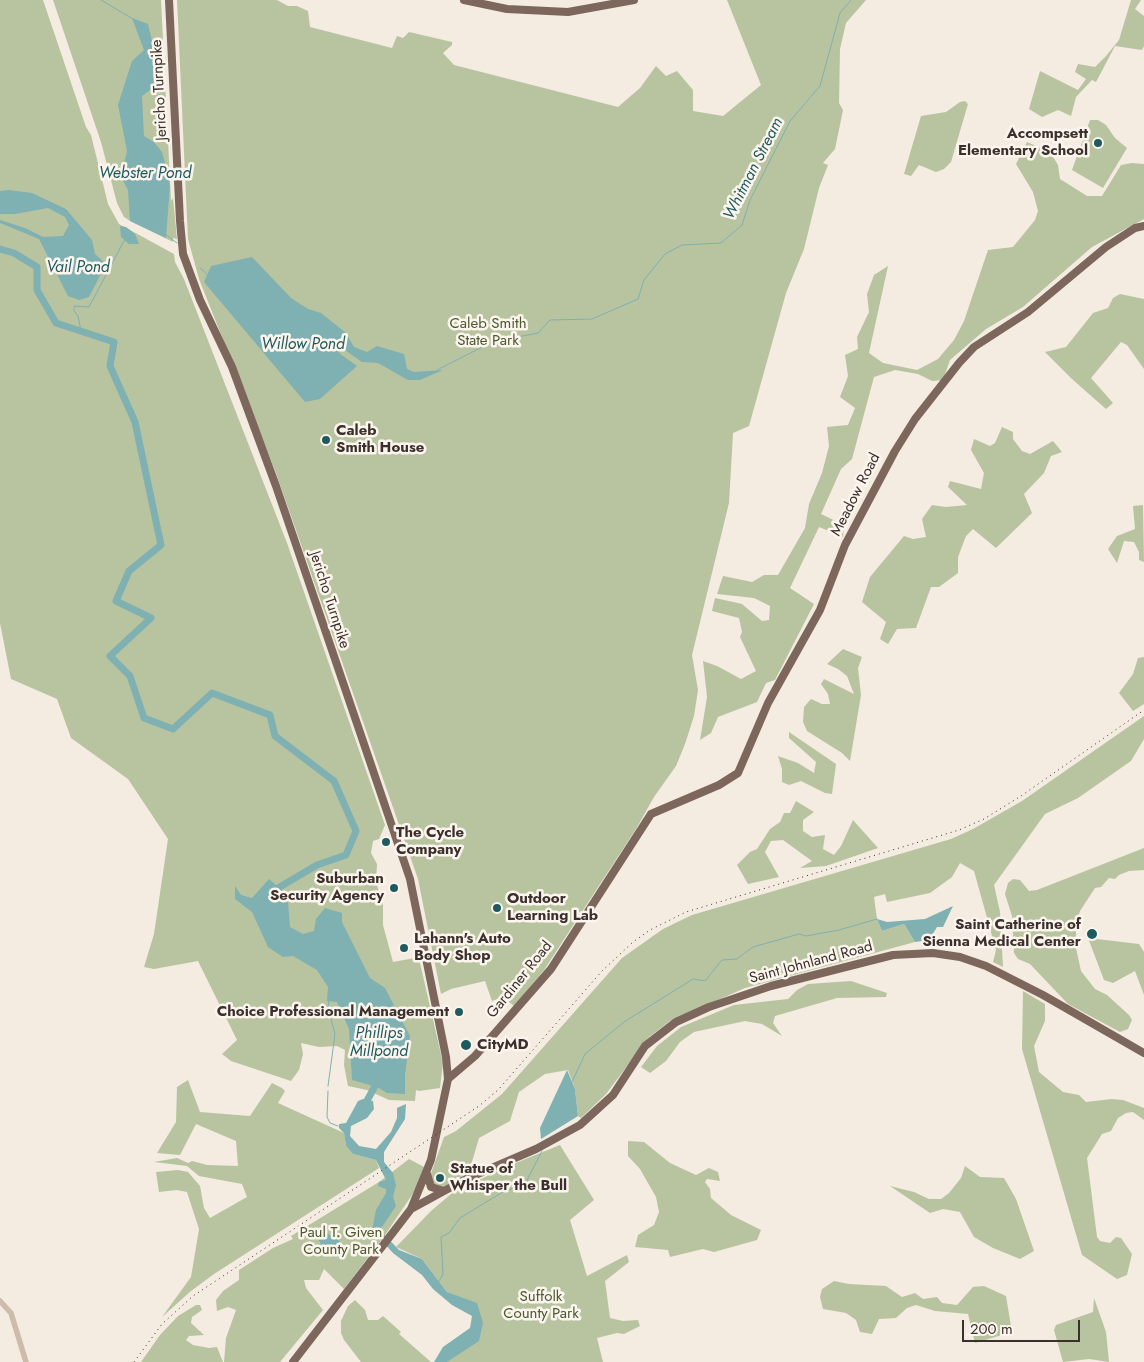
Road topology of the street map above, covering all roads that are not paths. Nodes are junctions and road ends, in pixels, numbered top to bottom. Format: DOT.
graph roads {
  1 [pos="169,0"];
  2 [pos="464,0"];
  3 [pos="634,0"];
  4 [pos="1144,226"];
  5 [pos="651,814"];
  6 [pos="1144,1053"];
  7 [pos="448,1079"];
  8 [pos="518,1156"];
  9 [pos="426,1173"];
  10 [pos="444,1191"];
  11 [pos="417,1194"];
  12 [pos="425,1204"];
  13 [pos="411,1210"];
  14 [pos="392,1236"];
  15 [pos="0,1301"];
  16 [pos="26,1362"];
  17 [pos="294,1362"];
  1 -- 7 [label="main road, Jericho Turnpike"];
  2 -- 3 [label="main road"];
  4 -- 5 [label="main road, Meadow Road"];
  5 -- 7 [label="main road, Gardiner Road"];
  6 -- 8 [label="main road, Saint Johnland Road"];
  7 -- 9 [label="main road, Jericho Turnpike"];
  8 -- 10 [label="main road, Saint Johnland Road"];
  8 -- 12 [label="main road, Saint Johnland Road"];
  9 -- 10 [label="main road"];
  9 -- 11 [label="main road, Jericho Turnpike"];
  10 -- 12 [label="main road, Saint Johnland Road"];
  11 -- 12 [label="main road"];
  11 -- 13 [label="main road, Jericho Turnpike"];
  12 -- 13 [label="main road, Saint Johnland Road"];
  12 -- 14 [label="main road, Saint Johnland Road"];
  13 -- 14 [label="main road"];
  14 -- 17 [label="main road"];
  15 -- 16 [label="street"];
}
